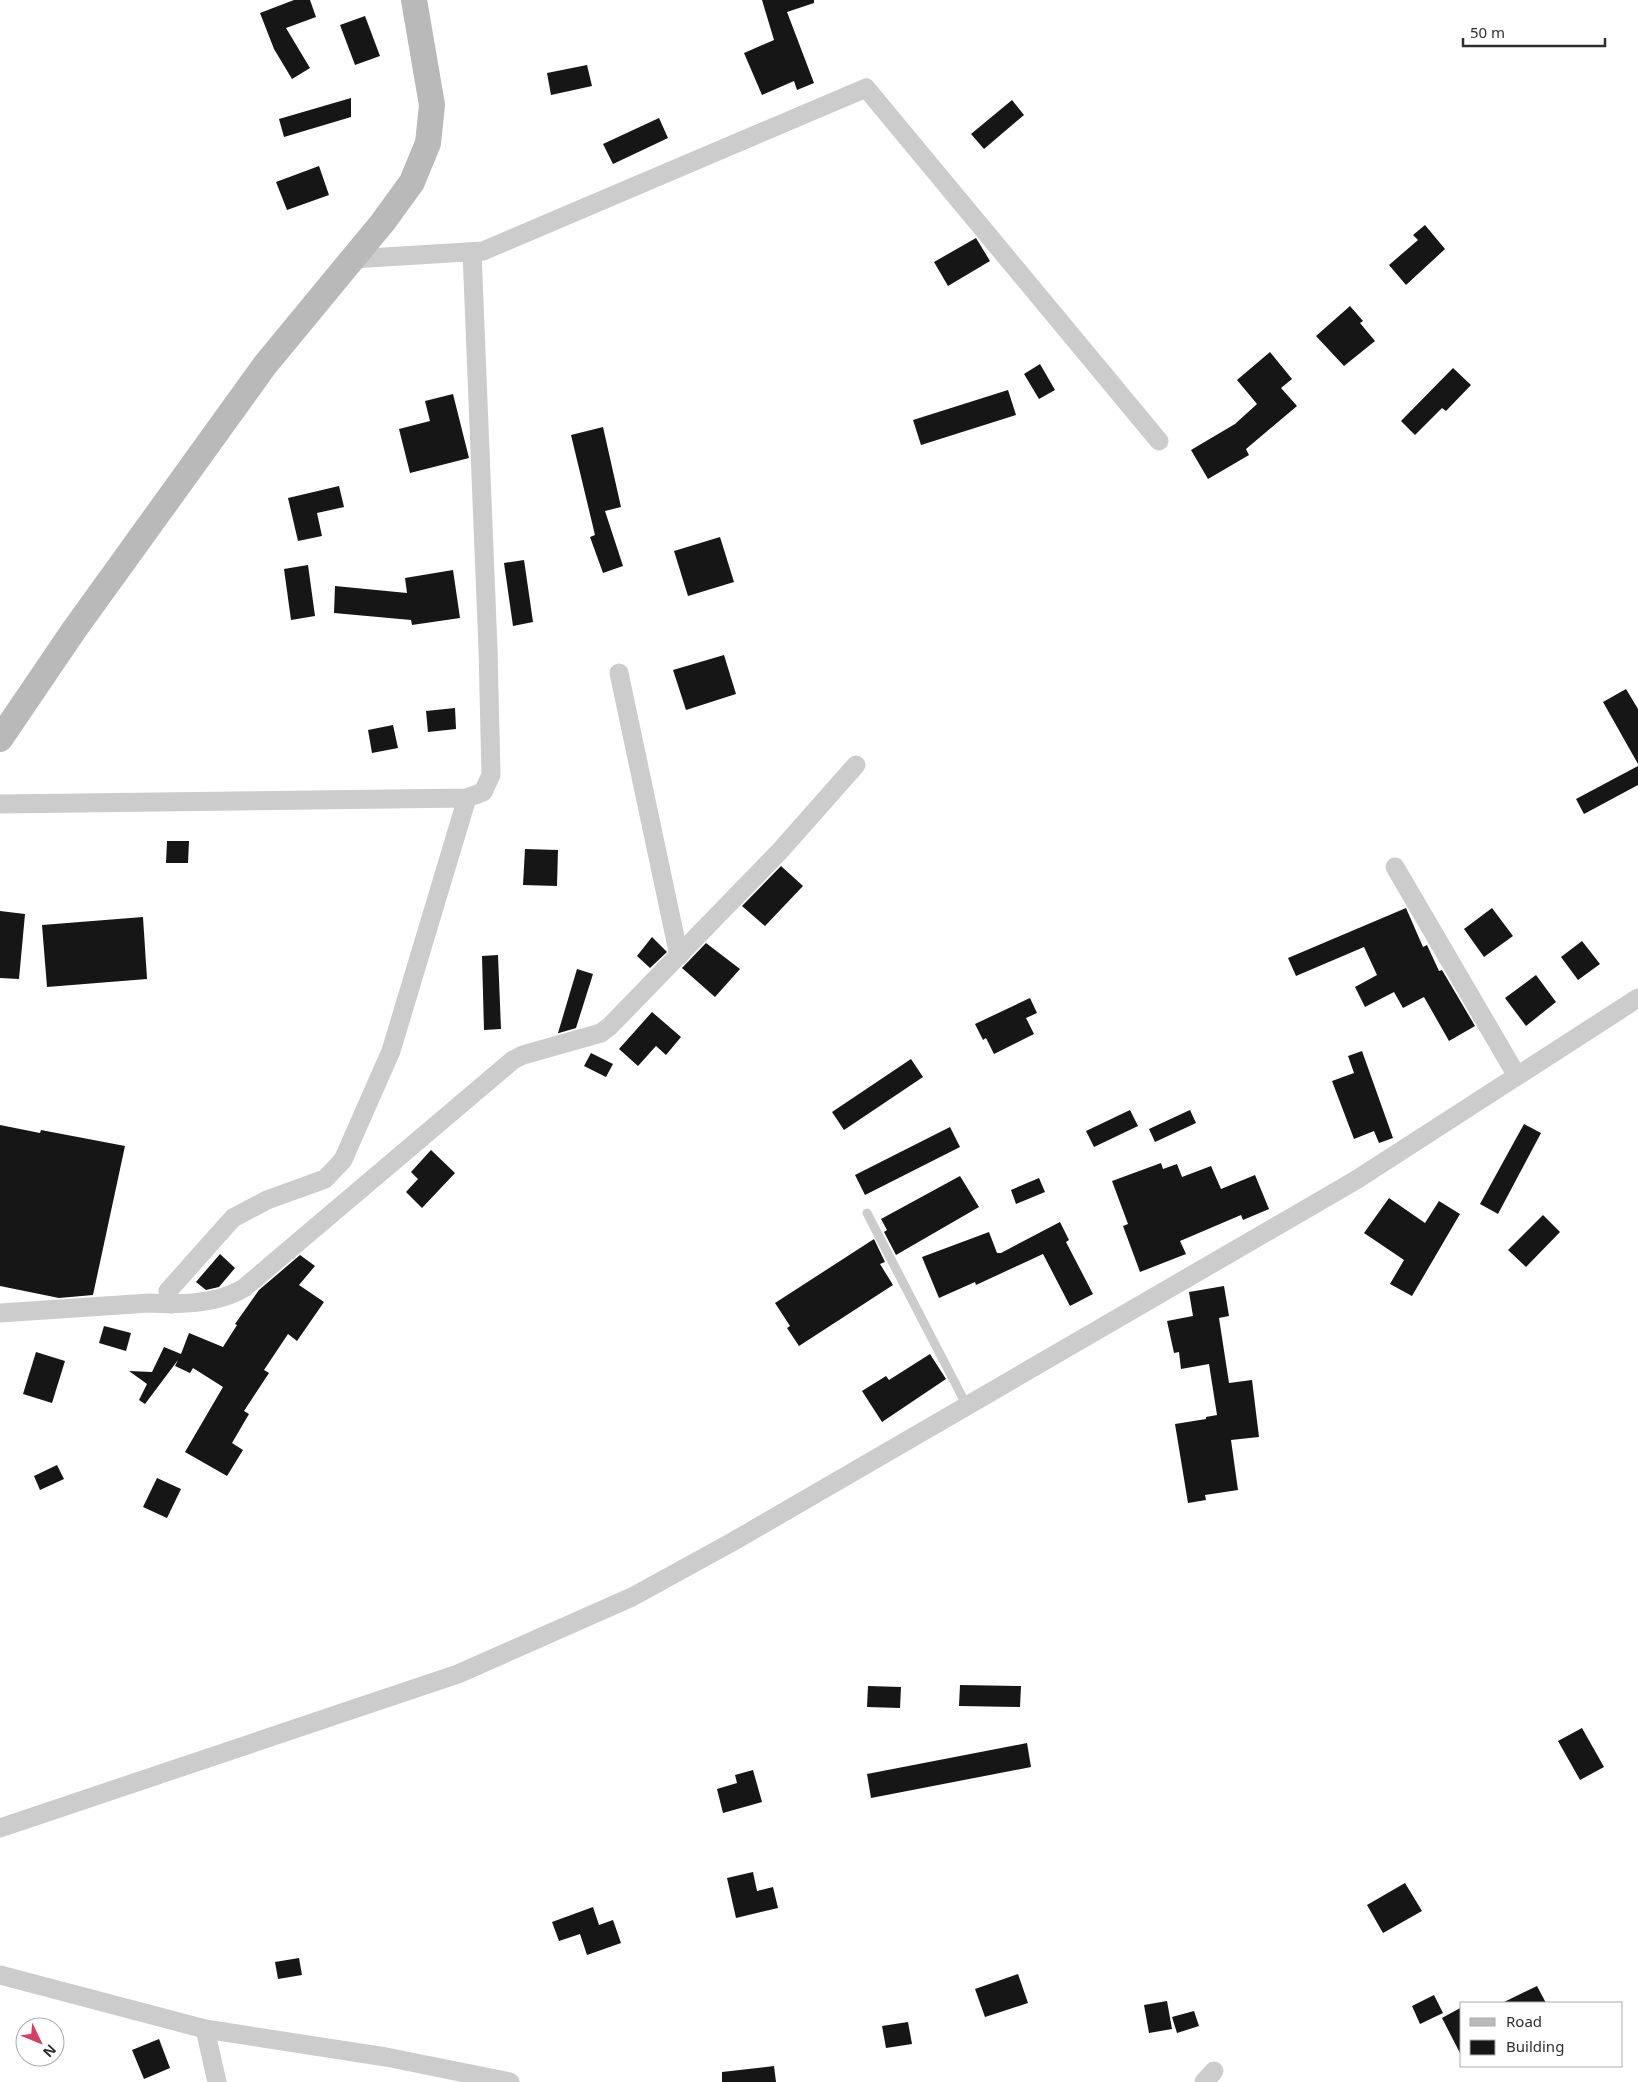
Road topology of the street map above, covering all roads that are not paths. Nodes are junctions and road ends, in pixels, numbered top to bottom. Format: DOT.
graph roads {
  1 [pos="414,0"];
  2 [pos="472,252"];
  3 [pos="352,259"];
  4 [pos="1159,441"];
  5 [pos="619,673"];
  6 [pos="0,739"];
  7 [pos="856,765"];
  8 [pos="467,798"];
  9 [pos="0,804"];
  10 [pos="1395,867"];
  11 [pos="678,956"];
  12 [pos="1638,998"];
  13 [pos="1517,1076"];
  14 [pos="867,1214"];
  15 [pos="171,1304"];
  16 [pos="0,1313"];
  17 [pos="967,1406"];
  18 [pos="0,1828"];
  19 [pos="0,1975"];
  20 [pos="205,2029"];
  21 [pos="217,2082"];
  22 [pos="510,2082"];
  1 -- 3 [label="street"];
  2 -- 3 [label="street"];
  2 -- 4 [label="street"];
  2 -- 8 [label="street"];
  3 -- 6 [label="street"];
  5 -- 11 [label="street"];
  7 -- 11 [label="street"];
  8 -- 9 [label="street"];
  8 -- 15 [label="street"];
  10 -- 13 [label="street"];
  11 -- 15 [label="street"];
  12 -- 13 [label="street"];
  13 -- 17 [label="street"];
  14 -- 17 [label="lane"];
  15 -- 16 [label="street"];
  17 -- 18 [label="street"];
  19 -- 20 [label="street"];
  20 -- 21 [label="street"];
  20 -- 22 [label="street"];
}
